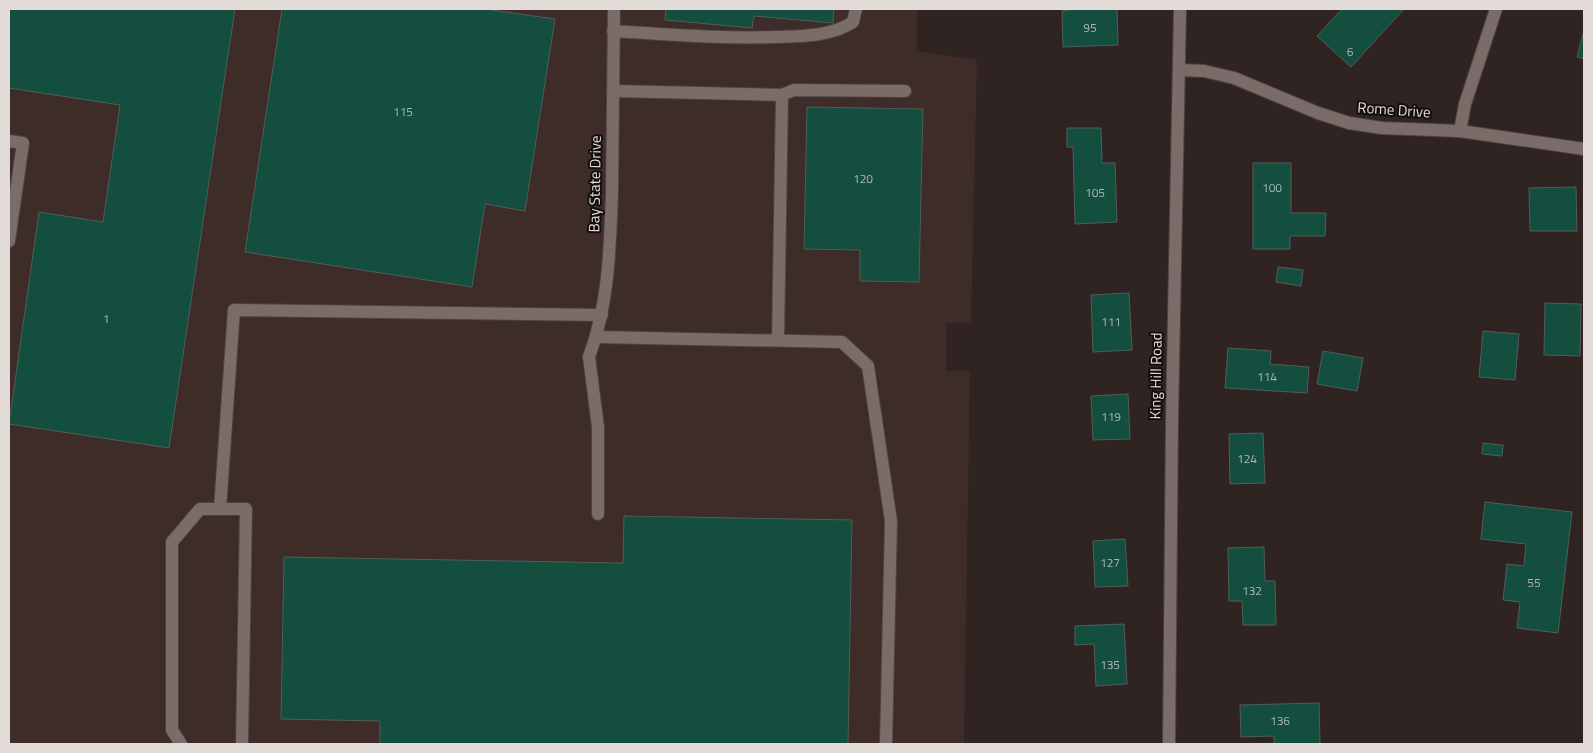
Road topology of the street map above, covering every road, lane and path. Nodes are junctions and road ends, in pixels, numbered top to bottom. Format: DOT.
graph roads {
  1 [pos="614,9"];
  2 [pos="856,9"];
  3 [pos="1180,9"];
  4 [pos="1496,9"];
  5 [pos="614,31"];
  6 [pos="1179,70"];
  7 [pos="614,91"];
  8 [pos="905,91"];
  9 [pos="782,95"];
  10 [pos="1460,131"];
  11 [pos="9,141"];
  12 [pos="1584,149"];
  13 [pos="9,241"];
  14 [pos="602,315"];
  15 [pos="596,337"];
  16 [pos="778,340"];
  17 [pos="220,509"];
  18 [pos="598,514"];
  19 [pos="181,744"];
  20 [pos="242,744"];
  21 [pos="886,744"];
  22 [pos="1169,744"];
  1 -- 5 [label="street, Bay State Drive"];
  2 -- 5 [label="street"];
  3 -- 6 [label="street, King Hill Road"];
  4 -- 10 [label="street"];
  5 -- 7 [label="street, Bay State Drive"];
  6 -- 10 [label="street, Rome Drive"];
  6 -- 22 [label="street, King Hill Road"];
  7 -- 9 [label="street"];
  7 -- 14 [label="street, Bay State Drive"];
  8 -- 9 [label="street"];
  9 -- 16 [label="street"];
  10 -- 12 [label="street, Rome Drive"];
  11 -- 13 [label="street"];
  14 -- 15 [label="street, Bay State Drive"];
  14 -- 17 [label="street"];
  15 -- 16 [label="street"];
  15 -- 18 [label="street, Bay State Drive"];
  16 -- 21 [label="street"];
  17 -- 19 [label="street"];
  17 -- 20 [label="street"];
}
